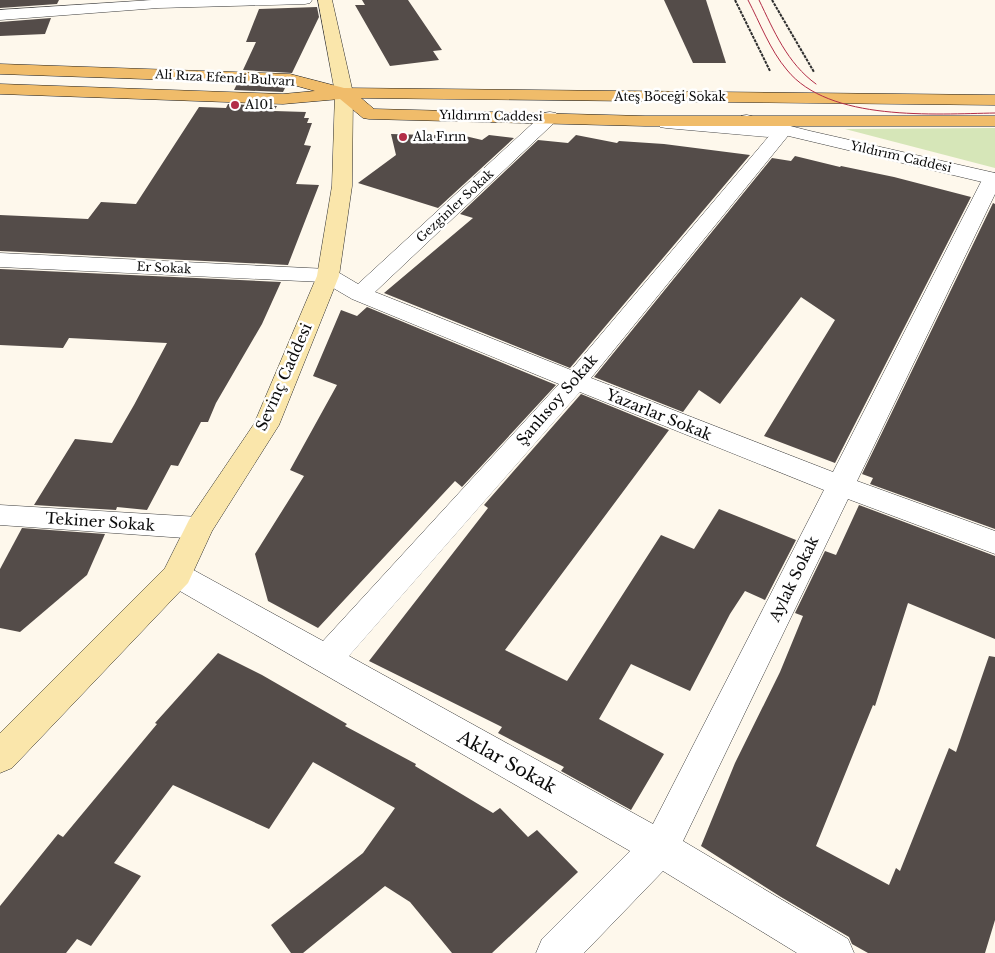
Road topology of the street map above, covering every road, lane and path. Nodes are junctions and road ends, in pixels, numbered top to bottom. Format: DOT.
graph roads {
  1 [pos="305,0"];
  2 [pos="325,0"];
  3 [pos="735,0"];
  4 [pos="772,0"];
  5 [pos="0,15"];
  6 [pos="0,69"];
  7 [pos="0,89"];
  8 [pos="344,93"];
  9 [pos="610,97"];
  10 [pos="783,98"];
  11 [pos="829,98"];
  12 [pos="995,100"];
  13 [pos="550,117"];
  14 [pos="645,120"];
  15 [pos="747,120"];
  16 [pos="995,121"];
  17 [pos="780,133"];
  18 [pos="807,136"];
  19 [pos="994,178"];
  20 [pos="0,260"];
  21 [pos="328,276"];
  22 [pos="360,294"];
  23 [pos="575,382"];
  24 [pos="840,487"];
  25 [pos="0,515"];
  26 [pos="199,528"];
  27 [pos="995,543"];
  28 [pos="177,576"];
  29 [pos="326,660"];
  30 [pos="0,757"];
  31 [pos="660,848"];
  32 [pos="556,953"];
  33 [pos="834,953"];
  1 -- 5 [label="street"];
  2 -- 8 [label="main road, Sevinç Caddesi"];
  3 -- 10 [label="path"];
  4 -- 11 [label="path"];
  6 -- 8 [label="main road, Ali Rıza Efendi Bulvarı"];
  7 -- 8 [label="main road, Ali Rıza Efendi Bulvarı"];
  8 -- 9 [label="main road, Ateş Böceği Sokak"];
  8 -- 13 [label="main road, Yıldırım Caddesi"];
  8 -- 21 [label="main road, Sevinç Caddesi"];
  9 -- 10 [label="main road, Ateş Böceği Sokak"];
  9 -- 15 [label="main road"];
  10 -- 11 [label="main road, Ateş Böceği Sokak"];
  11 -- 12 [label="main road, Ateş Böceği Sokak"];
  13 -- 14 [label="main road, Yıldırım Caddesi"];
  13 -- 22 [label="street, Gezginler Sokak"];
  14 -- 15 [label="main road, Yıldırım Caddesi"];
  14 -- 17 [label="street"];
  15 -- 16 [label="main road"];
  15 -- 18 [label="street"];
  17 -- 18 [label="street"];
  17 -- 23 [label="street, Şanlısoy Sokak"];
  18 -- 19 [label="street, Yıldırım Caddesi"];
  19 -- 24 [label="street, Aylak Sokak"];
  20 -- 21 [label="street, Er Sokak"];
  21 -- 22 [label="street, Yazarlar Sokak"];
  21 -- 26 [label="main road, Sevinç Caddesi"];
  22 -- 23 [label="street, Yazarlar Sokak"];
  23 -- 24 [label="street, Yazarlar Sokak"];
  23 -- 29 [label="street, Şanlısoy Sokak"];
  24 -- 27 [label="street, Yazarlar Sokak"];
  24 -- 31 [label="street, Aylak Sokak"];
  25 -- 26 [label="street, Tekiner Sokak"];
  26 -- 28 [label="main road, Sevinç Caddesi"];
  28 -- 29 [label="street, Aklar Sokak"];
  28 -- 30 [label="main road, Sevinç Caddesi"];
  29 -- 31 [label="street, Aklar Sokak"];
  31 -- 32 [label="street, Aylak Sokak"];
  31 -- 33 [label="street, Aklar Sokak"];
}
